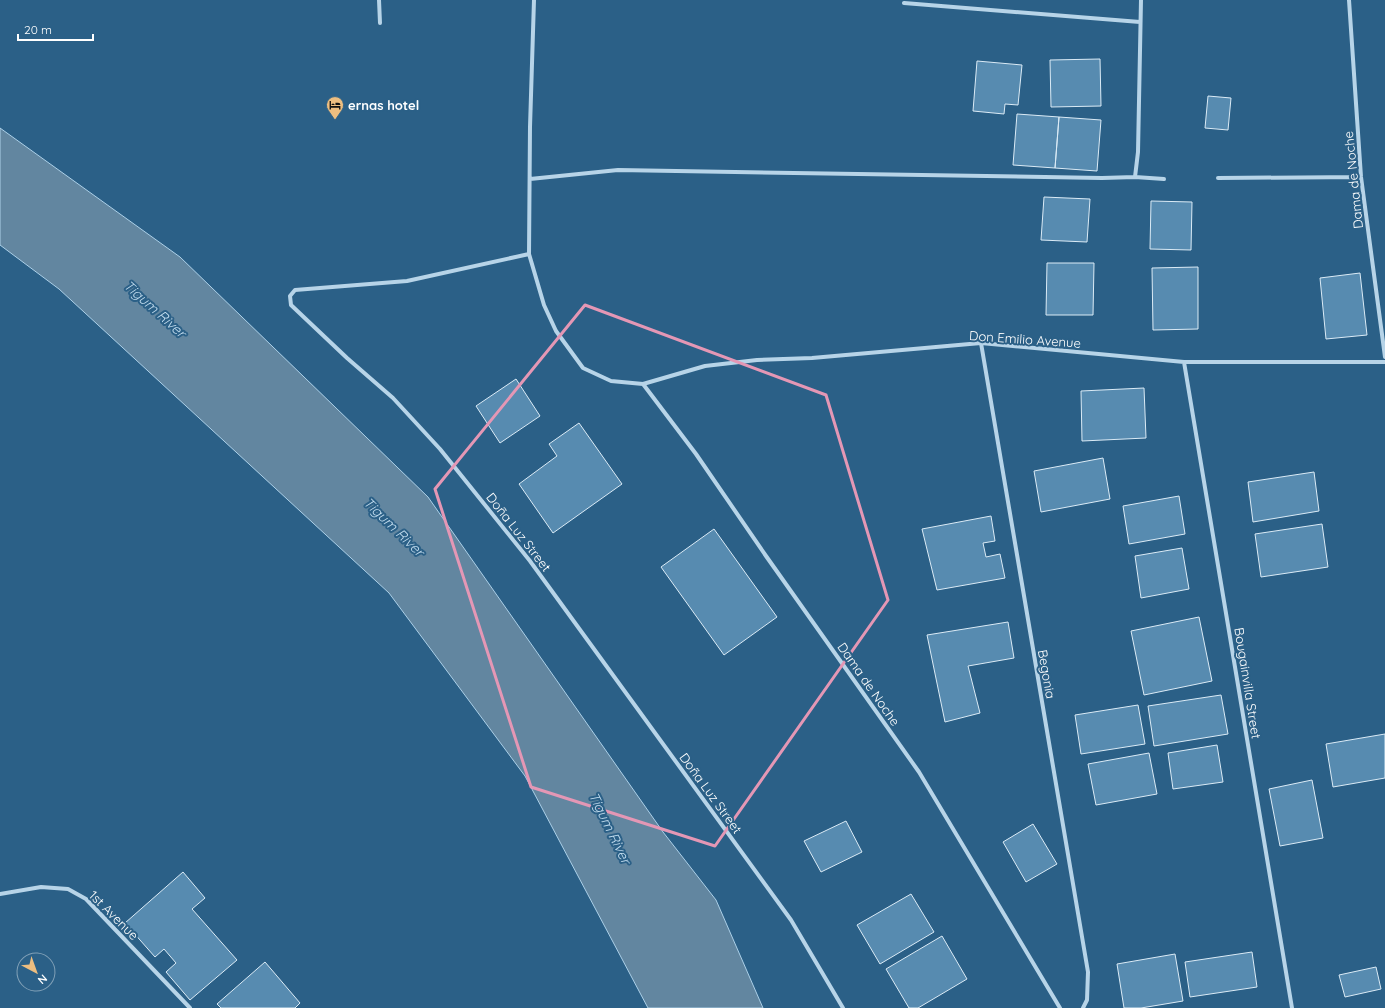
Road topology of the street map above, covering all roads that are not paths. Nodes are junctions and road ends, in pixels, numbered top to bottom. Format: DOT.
graph roads {
  1 [pos="379,0"];
  2 [pos="534,0"];
  3 [pos="1141,0"];
  4 [pos="1349,0"];
  5 [pos="904,2"];
  6 [pos="1140,22"];
  7 [pos="380,23"];
  8 [pos="1135,177"];
  9 [pos="1361,177"];
  10 [pos="1218,178"];
  11 [pos="530,179"];
  12 [pos="1164,179"];
  13 [pos="529,254"];
  14 [pos="981,343"];
  15 [pos="1385,357"];
  16 [pos="1184,362"];
  17 [pos="1385,362"];
  18 [pos="643,384"];
  19 [pos="0,894"];
  20 [pos="190,1008"];
  21 [pos="843,1008"];
  22 [pos="1060,1008"];
  23 [pos="1083,1008"];
  24 [pos="1292,1008"];
  1 -- 7 [label="street"];
  2 -- 11 [label="street"];
  3 -- 6 [label="street"];
  4 -- 9 [label="street, Dama de Noche"];
  5 -- 6 [label="street"];
  6 -- 8 [label="street"];
  8 -- 11 [label="street"];
  8 -- 12 [label="street"];
  9 -- 10 [label="street"];
  9 -- 15 [label="street, Dama de Noche"];
  11 -- 13 [label="street"];
  13 -- 18 [label="street"];
  13 -- 21 [label="street, Doña Luz Street"];
  14 -- 16 [label="street, Don Emilio Avenue"];
  14 -- 18 [label="street, Don Emilio Avenue"];
  14 -- 23 [label="street, Begonia"];
  16 -- 17 [label="street, Don Emilio Avenue"];
  16 -- 24 [label="street, Bougainvilla Street"];
  18 -- 22 [label="street, Dama de Noche"];
  19 -- 20 [label="street, 1st Avenue"];
}
